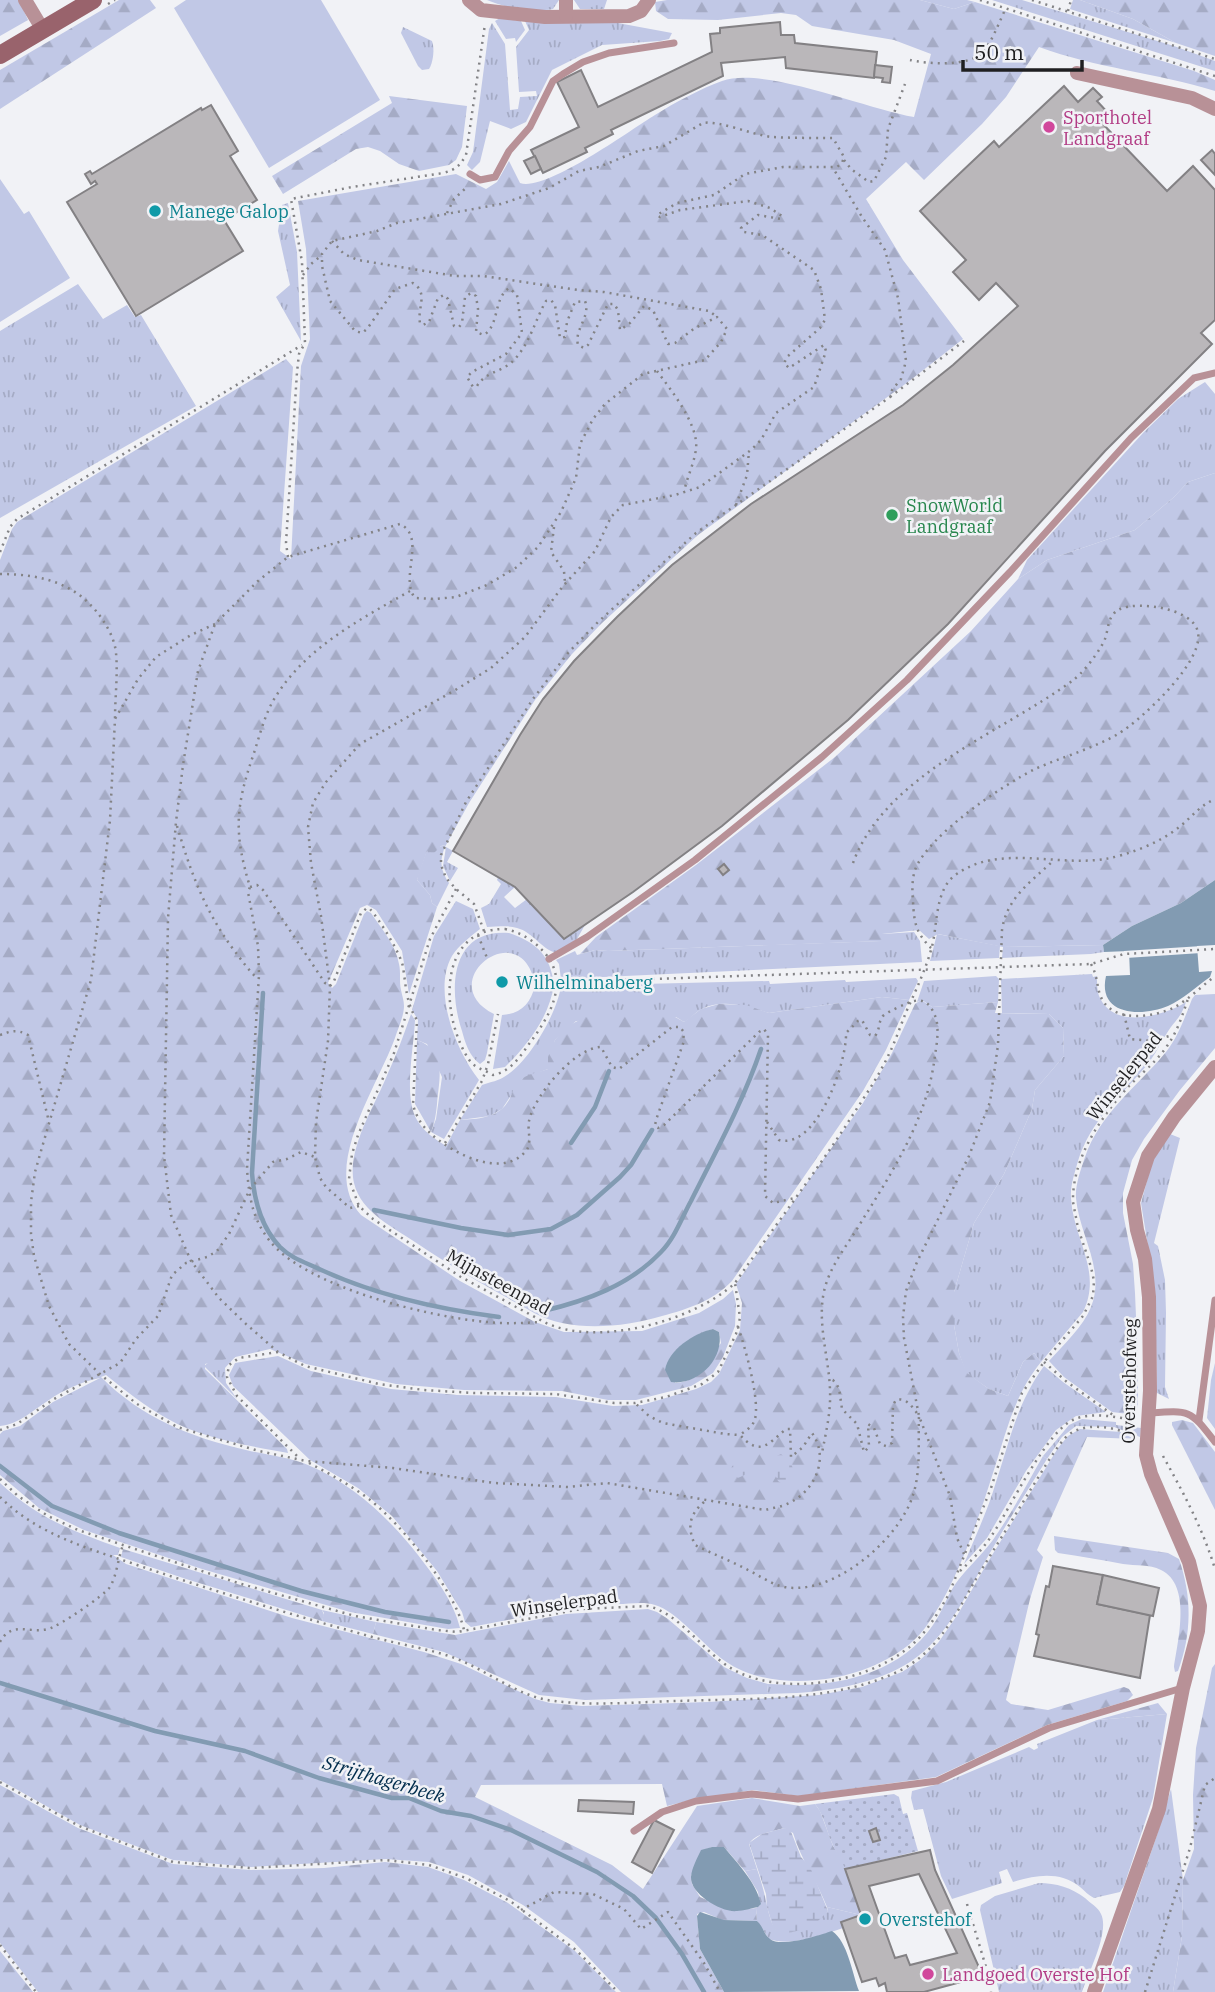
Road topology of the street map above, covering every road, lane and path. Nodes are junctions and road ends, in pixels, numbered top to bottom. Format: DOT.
graph roads {
  1 [pos="25,0"];
  2 [pos="93,0"];
  3 [pos="468,0"];
  4 [pos="566,0"];
  5 [pos="613,0"];
  6 [pos="649,0"];
  7 [pos="980,0"];
  8 [pos="1032,0"];
  9 [pos="1072,0"];
  10 [pos="1006,8"];
  11 [pos="481,10"];
  12 [pos="1068,11"];
  13 [pos="566,16"];
  14 [pos="612,16"];
  15 [pos="43,30"];
  16 [pos="674,43"];
  17 [pos="0,55"];
  18 [pos="1215,59"];
  19 [pos="909,60"];
  20 [pos="1077,74"];
  21 [pos="1215,76"];
  22 [pos="905,84"];
  23 [pos="1215,109"];
  24 [pos="844,160"];
  25 [pos="832,167"];
  26 [pos="470,174"];
  27 [pos="447,213"];
  28 [pos="332,241"];
  29 [pos="322,255"];
  30 [pos="303,276"];
  31 [pos="717,317"];
  32 [pos="964,341"];
  33 [pos="305,343"];
  34 [pos="657,371"];
  35 [pos="1215,373"];
  36 [pos="890,397"];
  37 [pos="750,451"];
  38 [pos="684,492"];
  39 [pos="736,505"];
  40 [pos="554,524"];
  41 [pos="0,552"];
  42 [pos="288,557"];
  43 [pos="0,574"];
  44 [pos="563,586"];
  45 [pos="410,591"];
  46 [pos="215,624"];
  47 [pos="115,719"];
  48 [pos="1215,799"];
  49 [pos="176,822"];
  50 [pos="1054,859"];
  51 [pos="853,863"];
  52 [pos="250,887"];
  53 [pos="456,889"];
  54 [pos="484,931"];
  55 [pos="478,935"];
  56 [pos="932,949"];
  57 [pos="1215,950"];
  58 [pos="487,958"];
  59 [pos="549,959"];
  60 [pos="1091,964"];
  61 [pos="1000,968"];
  62 [pos="924,970"];
  63 [pos="1215,976"];
  64 [pos="258,979"];
  65 [pos="557,982"];
  66 [pos="534,983"];
  67 [pos="330,986"];
  68 [pos="1189,996"];
  69 [pos="911,1001"];
  70 [pos="410,1008"];
  71 [pos="498,1014"];
  72 [pos="1124,1014"];
  73 [pos="0,1035"];
  74 [pos="1173,1035"];
  75 [pos="1215,1067"];
  76 [pos="486,1070"];
  77 [pos="49,1122"];
  78 [pos="767,1122"];
  79 [pos="445,1143"];
  80 [pos="315,1157"];
  81 [pos="249,1191"];
  82 [pos="795,1198"];
  83 [pos="359,1206"];
  84 [pos="191,1261"];
  85 [pos="734,1283"];
  86 [pos="1215,1300"];
  87 [pos="544,1322"];
  88 [pos="738,1327"];
  89 [pos="1212,1346"];
  90 [pos="278,1352"];
  91 [pos="1044,1362"];
  92 [pos="101,1375"];
  93 [pos="829,1380"];
  94 [pos="635,1404"];
  95 [pos="1150,1413"];
  96 [pos="919,1416"];
  97 [pos="1115,1416"];
  98 [pos="1136,1420"];
  99 [pos="1199,1420"];
  100 [pos="0,1430"];
  101 [pos="740,1435"];
  102 [pos="1215,1442"];
  103 [pos="1153,1446"];
  104 [pos="821,1455"];
  105 [pos="300,1459"];
  106 [pos="306,1461"];
  107 [pos="0,1479"];
  108 [pos="0,1497"];
  109 [pos="706,1500"];
  110 [pos="122,1545"];
  111 [pos="964,1554"];
  112 [pos="118,1558"];
  113 [pos="1215,1569"];
  114 [pos="957,1573"];
  115 [pos="465,1631"];
  116 [pos="0,1642"];
  117 [pos="1183,1688"];
  118 [pos="1215,1778"];
  119 [pos="0,1782"];
  120 [pos="634,1831"];
  121 [pos="967,1904"];
  122 [pos="521,1910"];
  123 [pos="0,1945"];
  124 [pos="36,1992"];
  125 [pos="618,1992"];
  126 [pos="720,1992"];
  127 [pos="991,1992"];
  128 [pos="1094,1992"];
  129 [pos="1145,1992"];
  1 -- 15 [label="street"];
  2 -- 15 [label="street"];
  3 -- 11 [label="street"];
  4 -- 13 [label="street"];
  5 -- 14 [label="street"];
  6 -- 14 [label="street"];
  7 -- 10 [label="path"];
  8 -- 12 [label="path"];
  9 -- 12 [label="path"];
  10 -- 19 [label="path"];
  10 -- 21 [label="path"];
  11 -- 13 [label="street"];
  11 -- 30 [label="path"];
  12 -- 18 [label="path"];
  13 -- 14 [label="street"];
  15 -- 17 [label="street"];
  16 -- 26 [label="lane"];
  20 -- 23 [label="street"];
  22 -- 24 [label="path"];
  24 -- 25 [label="path"];
  24 -- 27 [label="path"];
  25 -- 36 [label="path"];
  25 -- 37 [label="path"];
  26 -- 27 [label="path"];
  27 -- 28 [label="path"];
  28 -- 29 [label="path"];
  28 -- 31 [label="path"];
  29 -- 30 [label="path"];
  29 -- 31 [label="path"];
  30 -- 33 [label="path"];
  31 -- 34 [label="path"];
  32 -- 36 [label="path"];
  33 -- 41 [label="path"];
  33 -- 42 [label="path"];
  34 -- 38 [label="path"];
  34 -- 40 [label="path"];
  35 -- 59 [label="lane"];
  36 -- 39 [label="path"];
  37 -- 38 [label="path"];
  37 -- 39 [label="path"];
  38 -- 44 [label="path"];
  39 -- 53 [label="path"];
  40 -- 44 [label="path"];
  40 -- 45 [label="path"];
  42 -- 45 [label="path"];
  42 -- 46 [label="path"];
  43 -- 47 [label="path"];
  44 -- 67 [label="path"];
  45 -- 52 [label="path"];
  46 -- 47 [label="path"];
  46 -- 49 [label="path"];
  47 -- 77 [label="path"];
  48 -- 50 [label="path"];
  49 -- 64 [label="path"];
  49 -- 84 [label="path"];
  50 -- 56 [label="path, Mijnsteenpad"];
  50 -- 61 [label="path"];
  51 -- 56 [label="path"];
  52 -- 64 [label="path"];
  52 -- 67 [label="path"];
  53 -- 54 [label="path"];
  53 -- 70 [label="path"];
  54 -- 55 [label="path"];
  54 -- 59 [label="path"];
  55 -- 58 [label="path"];
  55 -- 76 [label="path"];
  56 -- 62 [label="path, Mijnsteenpad"];
  57 -- 60 [label="path"];
  59 -- 65 [label="path"];
  60 -- 61 [label="path"];
  60 -- 72 [label="path, Winselerpad"];
  61 -- 62 [label="path"];
  61 -- 96 [label="path"];
  62 -- 65 [label="path"];
  62 -- 69 [label="path, Mijnsteenpad"];
  63 -- 68 [label="path, Winselerpad"];
  64 -- 81 [label="path"];
  65 -- 66 [label="path"];
  65 -- 76 [label="path"];
  67 -- 70 [label="path"];
  67 -- 80 [label="path"];
  68 -- 72 [label="path, Winselerpad"];
  68 -- 74 [label="path, Winselerpad"];
  69 -- 78 [label="path"];
  69 -- 82 [label="path, Mijnsteenpad"];
  69 -- 93 [label="path"];
  70 -- 79 [label="path"];
  70 -- 83 [label="path"];
  71 -- 76 [label="path"];
  72 -- 74 [label="path, Winselerpad"];
  73 -- 77 [label="path"];
  74 -- 91 [label="path, Winselerpad"];
  75 -- 95 [label="street, Overstehofweg"];
  76 -- 79 [label="path"];
  77 -- 92 [label="path"];
  78 -- 79 [label="path"];
  78 -- 82 [label="path"];
  80 -- 81 [label="path"];
  80 -- 83 [label="path, Mijnsteenpad"];
  81 -- 84 [label="path"];
  81 -- 87 [label="path"];
  82 -- 85 [label="path, Mijnsteenpad"];
  83 -- 87 [label="path, Mijnsteenpad"];
  84 -- 90 [label="path"];
  84 -- 92 [label="path"];
  85 -- 87 [label="path, Mijnsteenpad"];
  85 -- 88 [label="path"];
  86 -- 89 [label="lane"];
  88 -- 94 [label="path"];
  88 -- 101 [label="path"];
  89 -- 99 [label="lane"];
  90 -- 94 [label="path"];
  90 -- 105 [label="path"];
  91 -- 97 [label="path"];
  91 -- 111 [label="path, Winselerpad"];
  92 -- 100 [label="path"];
  92 -- 105 [label="path"];
  93 -- 96 [label="path"];
  93 -- 104 [label="path"];
  94 -- 101 [label="path"];
  95 -- 99 [label="lane"];
  95 -- 103 [label="street, Overstehofweg"];
  96 -- 109 [label="path"];
  96 -- 111 [label="path"];
  97 -- 98 [label="path, Winselerpad"];
  97 -- 114 [label="path, Winselerpad"];
  99 -- 102 [label="lane"];
  101 -- 104 [label="path"];
  103 -- 112 [label="path"];
  103 -- 113 [label="path"];
  103 -- 117 [label="street, Overstehofweg"];
  104 -- 109 [label="path"];
  105 -- 106 [label="path"];
  106 -- 109 [label="path"];
  106 -- 115 [label="path"];
  107 -- 110 [label="path, Winselerpad"];
  108 -- 112 [label="path"];
  110 -- 112 [label="path"];
  110 -- 115 [label="path, Winselerpad"];
  111 -- 114 [label="path, Winselerpad"];
  112 -- 116 [label="path"];
  114 -- 115 [label="path, Winselerpad"];
  117 -- 120 [label="lane"];
  117 -- 128 [label="street, Overstehofweg"];
  118 -- 129 [label="path"];
  119 -- 122 [label="path"];
  121 -- 127 [label="path"];
  122 -- 125 [label="path"];
  122 -- 126 [label="path"];
  123 -- 124 [label="path"];
}
